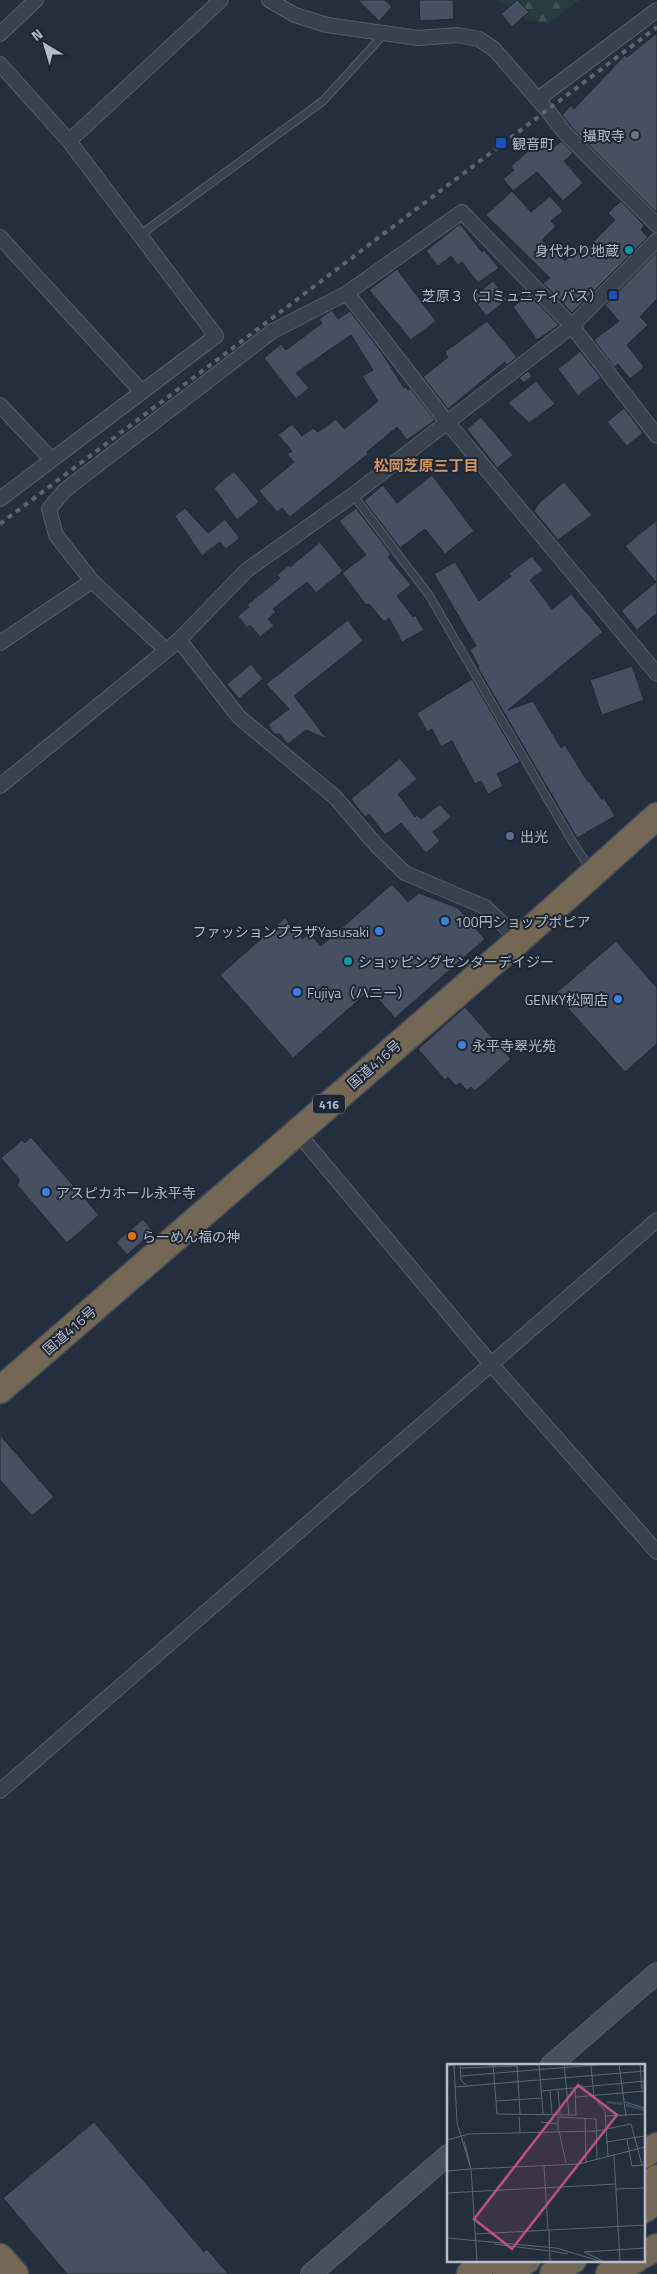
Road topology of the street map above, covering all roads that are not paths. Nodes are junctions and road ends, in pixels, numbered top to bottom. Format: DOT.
graph roads {
  1 [pos="36,0"];
  2 [pos="221,0"];
  3 [pos="269,0"];
  4 [pos="657,10"];
  5 [pos="385,33"];
  6 [pos="0,34"];
  7 [pos="0,64"];
  8 [pos="538,99"];
  9 [pos="69,141"];
  10 [pos="657,226"];
  11 [pos="140,234"];
  12 [pos="0,237"];
  13 [pos="657,240"];
  14 [pos="347,293"];
  15 [pos="572,326"];
  16 [pos="141,390"];
  17 [pos="0,405"];
  18 [pos="447,422"];
  19 [pos="657,436"];
  20 [pos="51,460"];
  21 [pos="353,495"];
  22 [pos="0,499"];
  23 [pos="92,581"];
  24 [pos="179,640"];
  25 [pos="0,643"];
  26 [pos="166,650"];
  27 [pos="657,674"];
  28 [pos="0,786"];
  29 [pos="657,816"];
  30 [pos="594,874"];
  31 [pos="519,940"];
  32 [pos="296,1132"];
  33 [pos="657,1220"];
  34 [pos="491,1364"];
  35 [pos="0,1390"];
  36 [pos="657,1552"];
  37 [pos="0,1791"];
  38 [pos="657,1973"];
  39 [pos="552,2064"];
  40 [pos="657,2146"];
  41 [pos="644,2154"];
  42 [pos="447,2156"];
  43 [pos="657,2178"];
  44 [pos="644,2186"];
  45 [pos="657,2200"];
  46 [pos="644,2209"];
  47 [pos="657,2247"];
  48 [pos="644,2254"];
  49 [pos="0,2257"];
  50 [pos="485,2262"];
  51 [pos="525,2262"];
  52 [pos="570,2262"];
  53 [pos="631,2262"];
  54 [pos="15,2274"];
  55 [pos="311,2274"];
  56 [pos="470,2274"];
  57 [pos="506,2274"];
  58 [pos="553,2274"];
  59 [pos="609,2274"];
  1 -- 6 [label="street"];
  2 -- 9 [label="street"];
  3 -- 5 [label="street"];
  4 -- 8 [label="street"];
  5 -- 8 [label="street"];
  5 -- 11 [label="lane"];
  7 -- 9 [label="street"];
  8 -- 10 [label="street"];
  9 -- 11 [label="street"];
  11 -- 16 [label="street"];
  12 -- 16 [label="street"];
  13 -- 15 [label="street"];
  14 -- 15 [label="street"];
  14 -- 18 [label="street"];
  14 -- 23 [label="street"];
  15 -- 18 [label="street"];
  15 -- 19 [label="street"];
  16 -- 20 [label="street"];
  17 -- 20 [label="street"];
  18 -- 21 [label="street"];
  18 -- 27 [label="street"];
  20 -- 22 [label="street"];
  21 -- 24 [label="street"];
  21 -- 30 [label="lane"];
  23 -- 25 [label="street"];
  23 -- 26 [label="street"];
  24 -- 26 [label="street"];
  24 -- 31 [label="street"];
  26 -- 28 [label="street"];
  29 -- 30 [label="highway, 国道416号 / 416"];
  30 -- 31 [label="highway, 国道416号 / 416"];
  31 -- 32 [label="highway, 国道416号 / 416"];
  32 -- 34 [label="street"];
  32 -- 35 [label="highway, 国道416号 / 416"];
  33 -- 34 [label="street"];
  34 -- 36 [label="street"];
  34 -- 37 [label="street"];
  38 -- 39 [label="street"];
  40 -- 41 [label="highway"];
  42 -- 55 [label="street"];
  43 -- 44 [label="highway"];
  45 -- 46 [label="highway"];
  47 -- 48 [label="highway"];
  49 -- 54 [label="highway"];
  50 -- 56 [label="highway"];
  51 -- 57 [label="highway"];
  52 -- 58 [label="highway"];
  53 -- 59 [label="highway"];
}
